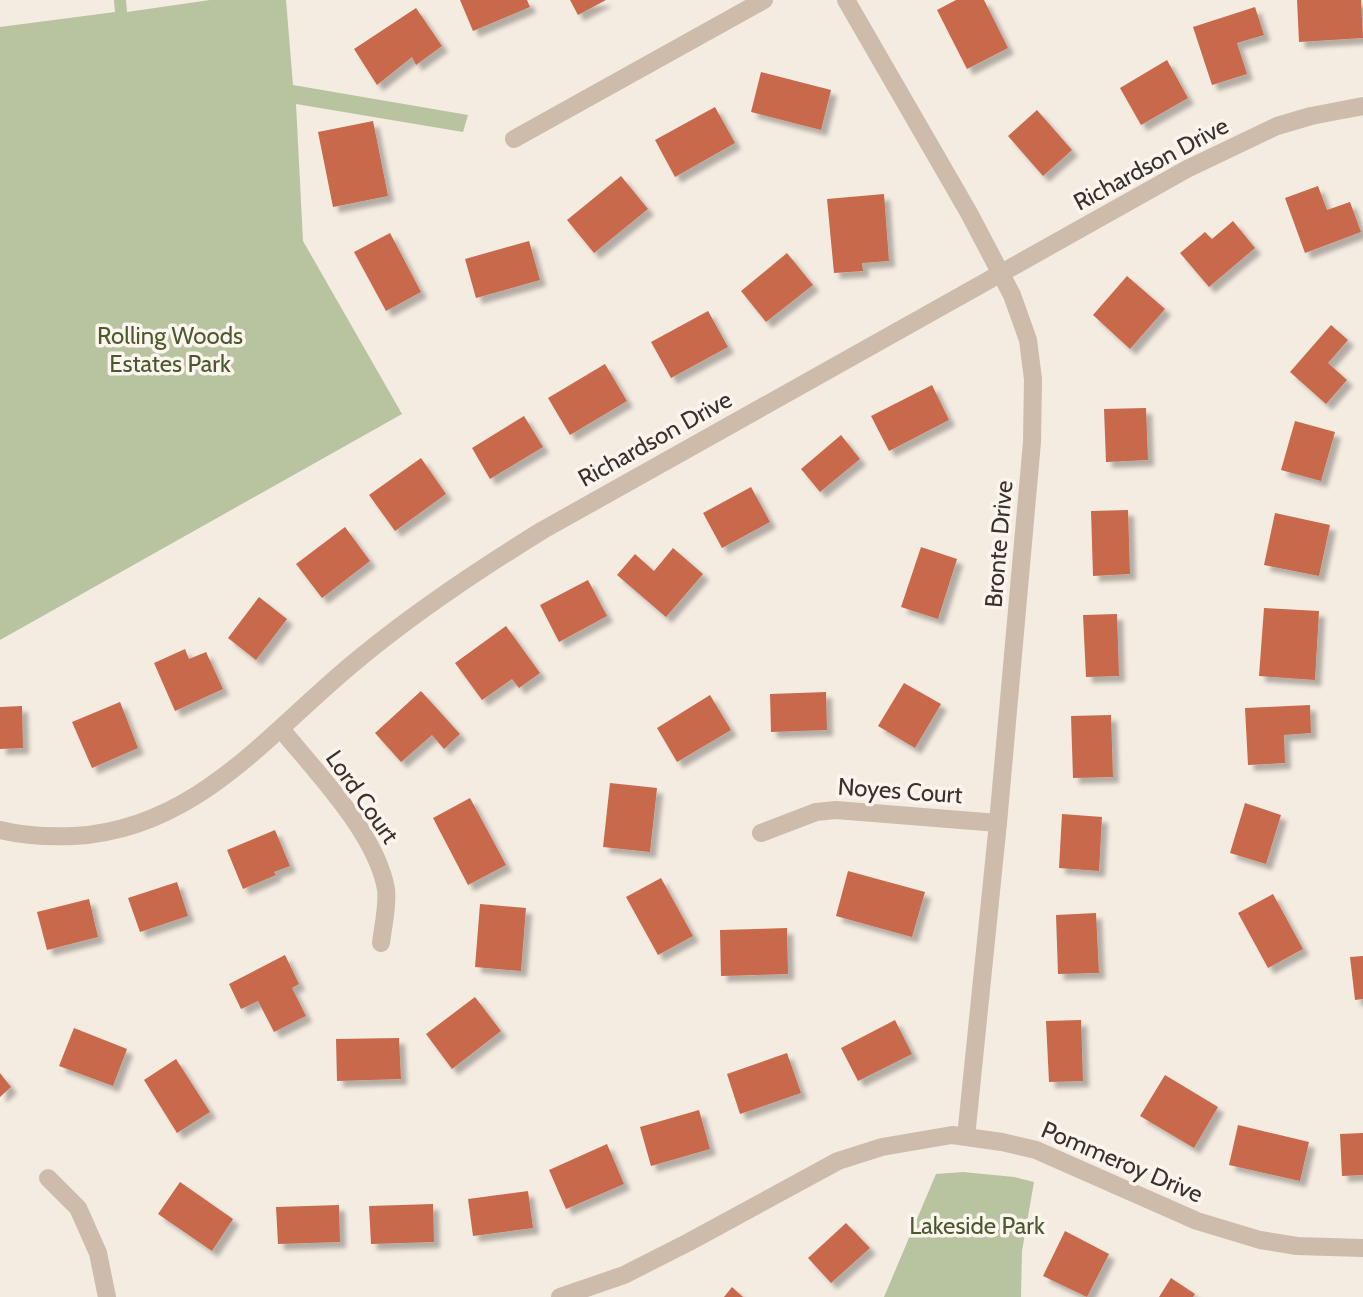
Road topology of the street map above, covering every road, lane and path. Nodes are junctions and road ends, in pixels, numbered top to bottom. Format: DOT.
graph roads {
  1 [pos="764,0"];
  2 [pos="846,0"];
  3 [pos="1363,106"];
  4 [pos="514,139"];
  5 [pos="1000,274"];
  6 [pos="281,729"];
  7 [pos="998,823"];
  8 [pos="0,830"];
  9 [pos="761,833"];
  10 [pos="382,943"];
  11 [pos="966,1137"];
  12 [pos="48,1178"];
  13 [pos="1363,1248"];
  14 [pos="107,1297"];
  15 [pos="560,1297"];
  1 -- 4 [label="street"];
  2 -- 5 [label="street, Bronte Drive"];
  3 -- 5 [label="street, Richardson Drive"];
  5 -- 6 [label="street, Richardson Drive"];
  5 -- 7 [label="street, Bronte Drive"];
  6 -- 8 [label="street, Richardson Drive"];
  6 -- 10 [label="street, Lord Court"];
  7 -- 9 [label="street, Noyes Court"];
  7 -- 11 [label="street, Bronte Drive"];
  11 -- 13 [label="street, Pommeroy Drive"];
  11 -- 15 [label="street, Pommeroy Drive"];
  12 -- 14 [label="street"];
}
